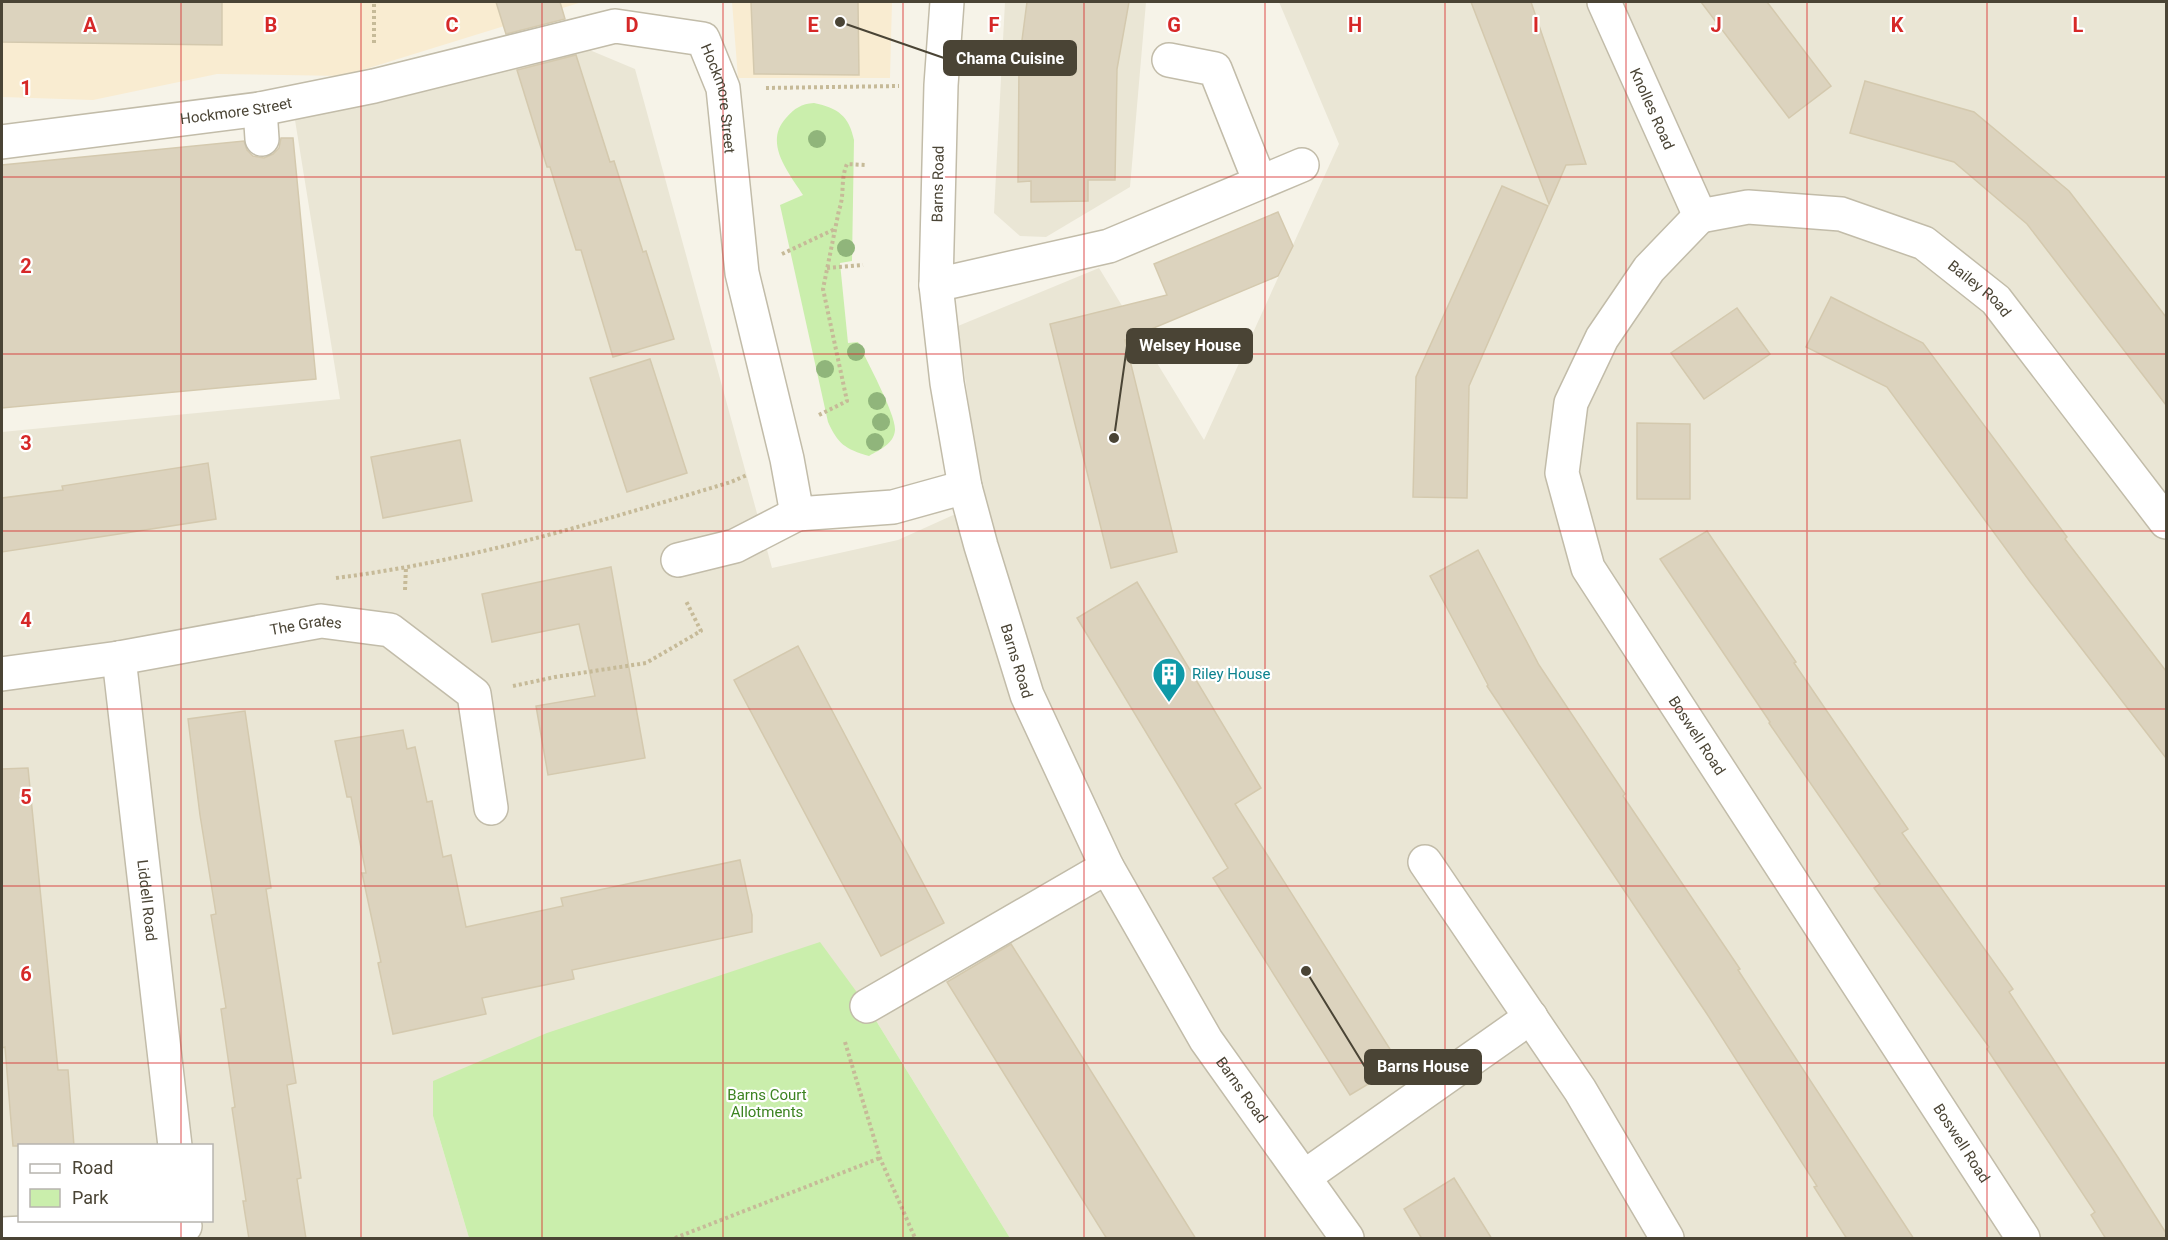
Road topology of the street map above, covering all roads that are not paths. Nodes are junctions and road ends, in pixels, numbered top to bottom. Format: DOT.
graph roads {
  1 [pos="947,2"];
  2 [pos="1604,2"];
  3 [pos="1169,60"];
  4 [pos="2,142"];
  5 [pos="1302,165"];
  6 [pos="1260,182"];
  7 [pos="1700,216"];
  8 [pos="936,285"];
  9 [pos="965,487"];
  10 [pos="797,514"];
  11 [pos="2166,522"];
  12 [pos="678,560"];
  13 [pos="119,657"];
  14 [pos="2,674"];
  15 [pos="490,808"];
  16 [pos="1425,862"];
  17 [pos="1107,867"];
  18 [pos="867,1006"];
  19 [pos="1531,1017"];
  20 [pos="175,1144"];
  21 [pos="1304,1177"];
  22 [pos="185,1228"];
  23 [pos="2,1234"];
  24 [pos="1347,1239"];
  25 [pos="1667,1239"];
  26 [pos="2023,1239"];
  1 -- 8 [label="street, Barns Road"];
  2 -- 7 [label="street, Knolles Road"];
  3 -- 6 [label="street"];
  4 -- 10 [label="street, Hockmore Street"];
  5 -- 6 [label="street"];
  6 -- 8 [label="street"];
  7 -- 11 [label="street, Bailey Road"];
  7 -- 26 [label="street, Boswell Road"];
  8 -- 9 [label="street, Barns Road"];
  9 -- 10 [label="street"];
  9 -- 17 [label="street, Barns Road"];
  10 -- 12 [label="street"];
  13 -- 14 [label="street, The Grates"];
  13 -- 15 [label="street, The Grates"];
  13 -- 20 [label="street, Liddell Road"];
  16 -- 19 [label="street"];
  17 -- 18 [label="street"];
  17 -- 21 [label="street, Barns Road"];
  19 -- 21 [label="street"];
  19 -- 25 [label="street"];
  21 -- 24 [label="street, Barns Road"];
  22 -- 23 [label="street"];
}
